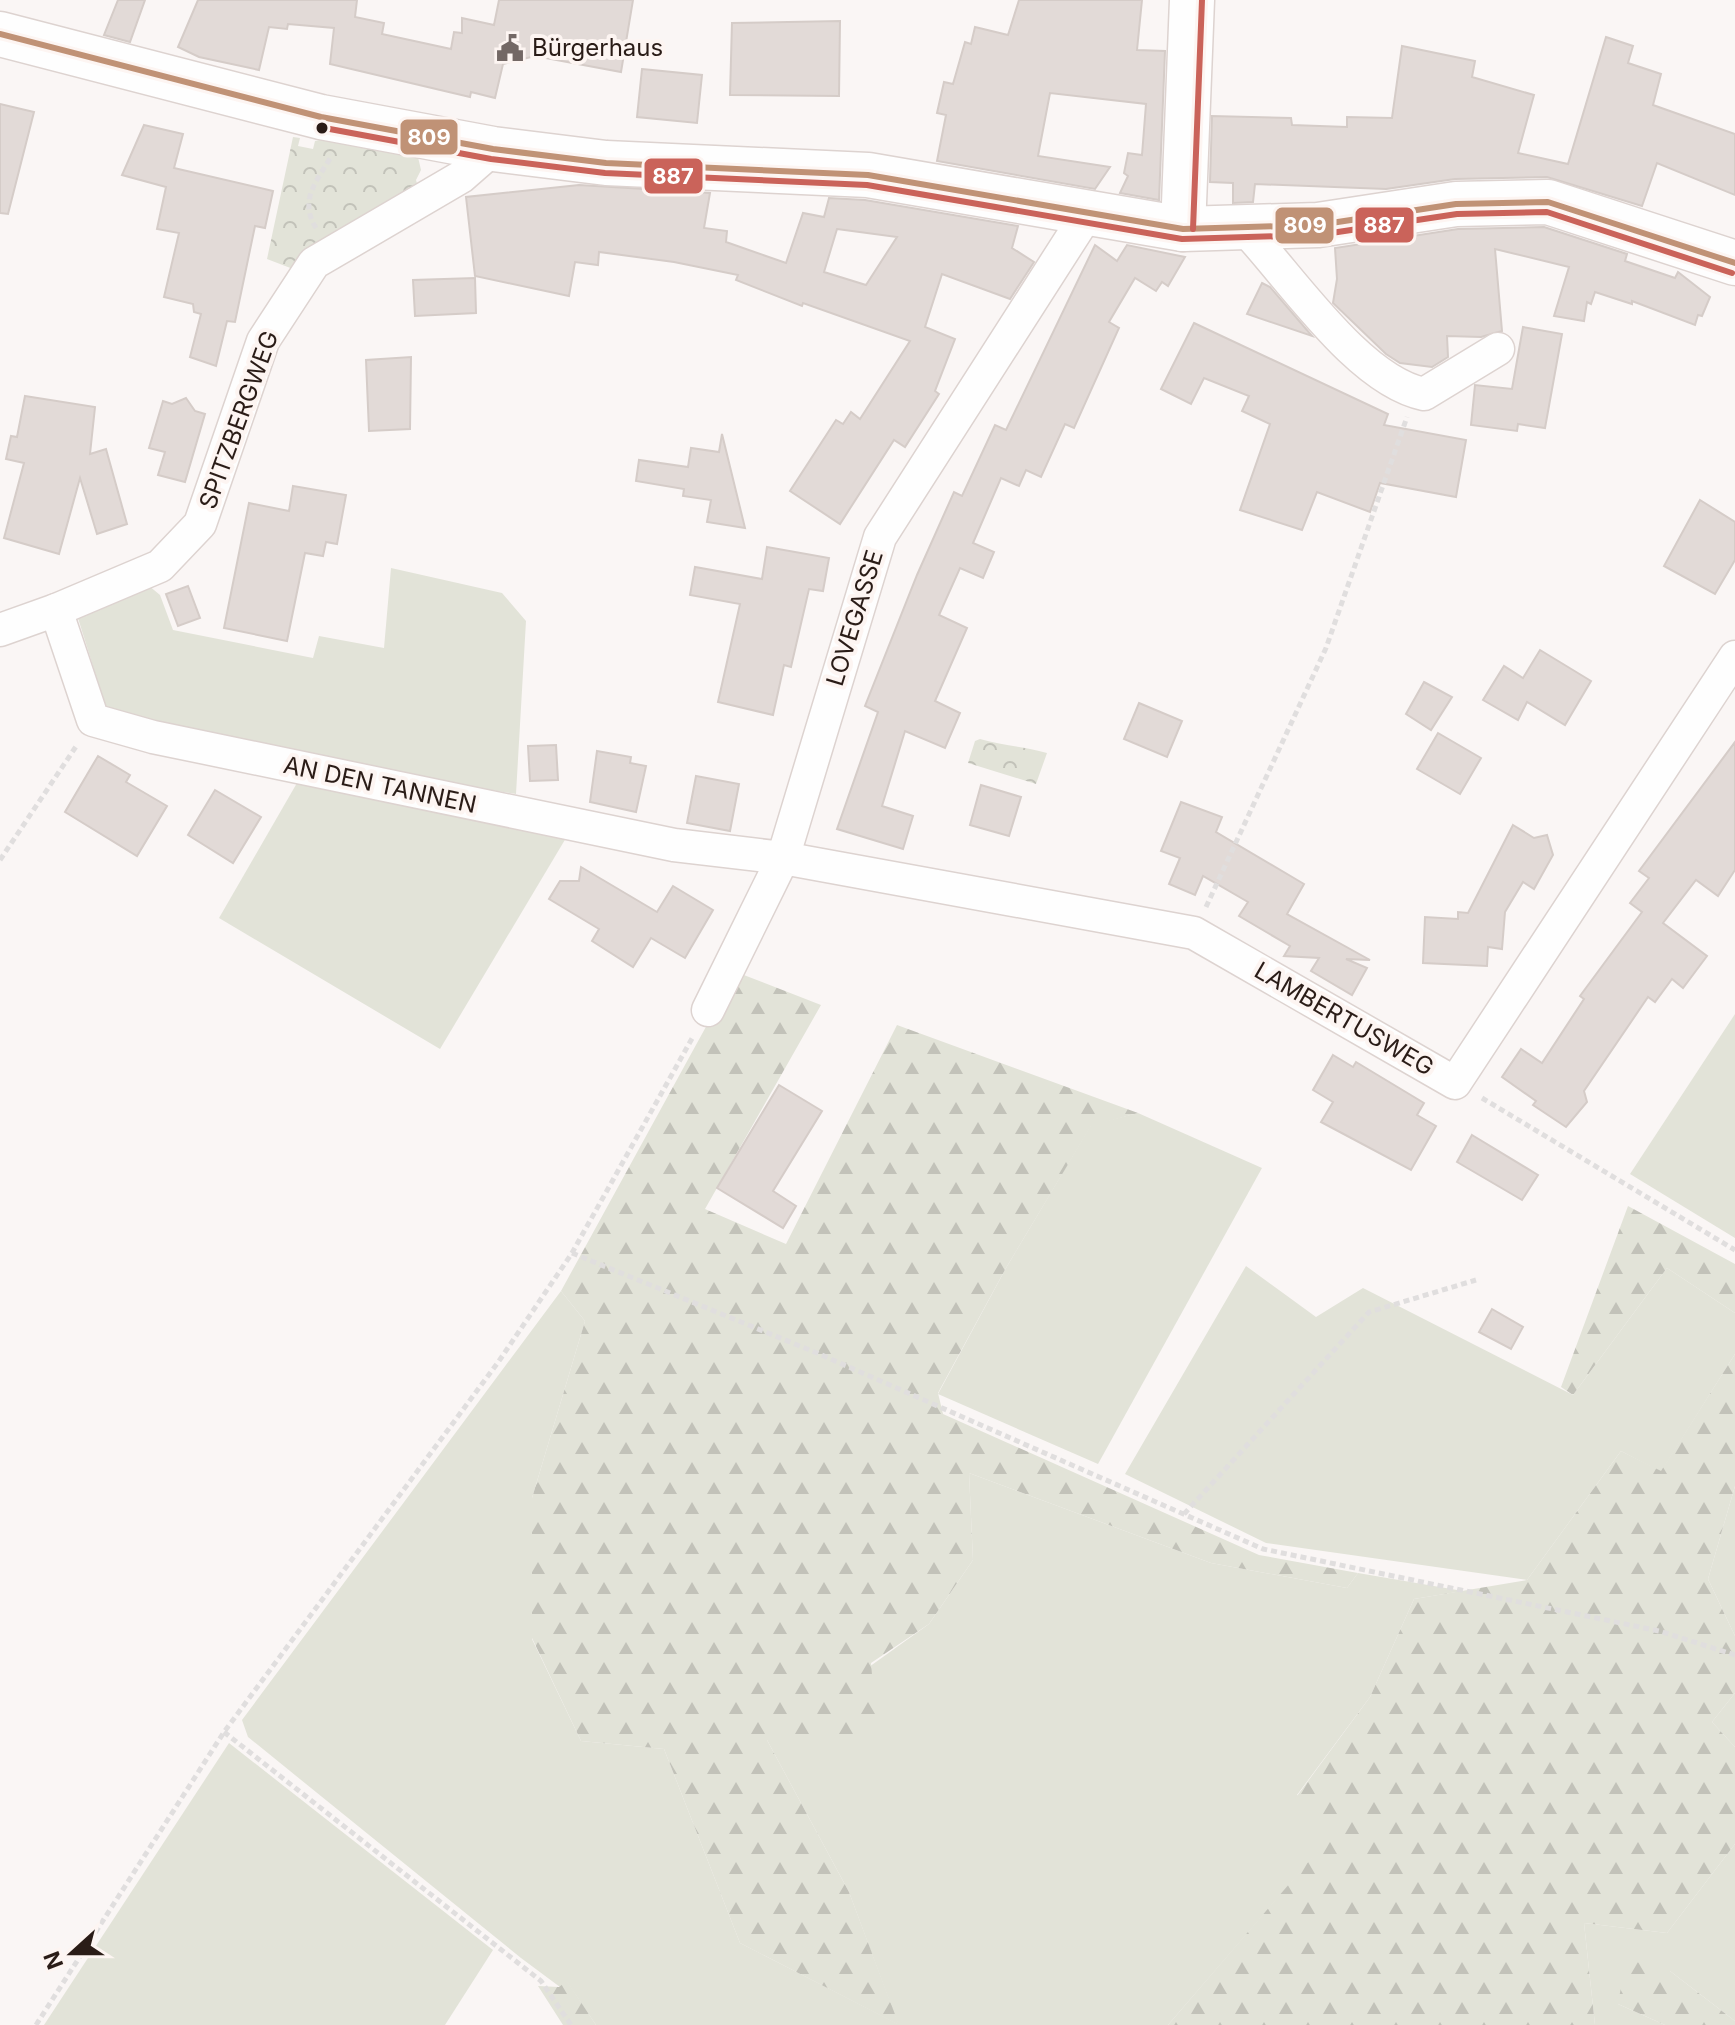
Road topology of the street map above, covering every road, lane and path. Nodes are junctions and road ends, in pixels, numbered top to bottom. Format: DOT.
graph roads {
  1 [pos="1192,0"];
  2 [pos="0,34"];
  3 [pos="342,121"];
  4 [pos="493,149"];
  5 [pos="1087,214"];
  6 [pos="1183,229"];
  7 [pos="1245,229"];
  8 [pos="328,255"];
  9 [pos="1735,263"];
  10 [pos="1498,349"];
  11 [pos="1413,392"];
  12 [pos="56,610"];
  13 [pos="0,630"];
  14 [pos="1735,657"];
  15 [pos="93,720"];
  16 [pos="783,858"];
  17 [pos="0,860"];
  18 [pos="1194,933"];
  19 [pos="708,1010"];
  20 [pos="1455,1083"];
  21 [pos="1735,1250"];
  22 [pos="572,1253"];
  23 [pos="1476,1280"];
  24 [pos="1184,1514"];
  25 [pos="1735,1655"];
  26 [pos="224,1732"];
  27 [pos="36,2025"];
  28 [pos="571,2025"];
  1 -- 6 [label="main road"];
  2 -- 3 [label="main road"];
  3 -- 4 [label="main road"];
  3 -- 8 [label="path"];
  4 -- 5 [label="main road"];
  4 -- 8 [label="street, SPITZBERGWEG"];
  5 -- 6 [label="main road"];
  5 -- 16 [label="street, LOVEGASSE"];
  6 -- 7 [label="main road"];
  7 -- 9 [label="main road"];
  7 -- 11 [label="street"];
  8 -- 12 [label="street, SPITZBERGWEG"];
  10 -- 11 [label="street"];
  11 -- 18 [label="path"];
  12 -- 13 [label="street, SPITZBERGWEG"];
  12 -- 15 [label="street"];
  14 -- 20 [label="street, LAMBERTUSWEG"];
  15 -- 16 [label="street, AN DEN TANNEN"];
  15 -- 17 [label="path"];
  16 -- 18 [label="street, LAMBERTUSWEG"];
  16 -- 19 [label="street, LOVEGASSE"];
  18 -- 20 [label="street, LAMBERTUSWEG"];
  19 -- 22 [label="path"];
  20 -- 21 [label="path"];
  22 -- 24 [label="path"];
  22 -- 26 [label="path"];
  23 -- 24 [label="path"];
  24 -- 25 [label="path"];
  26 -- 27 [label="path"];
  26 -- 28 [label="path"];
}
